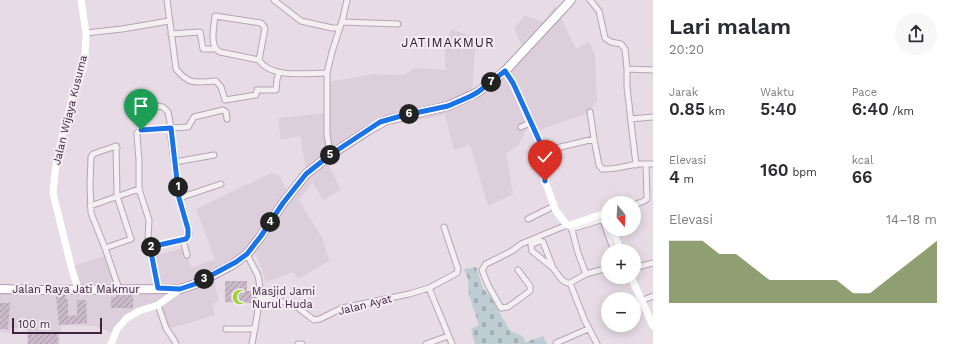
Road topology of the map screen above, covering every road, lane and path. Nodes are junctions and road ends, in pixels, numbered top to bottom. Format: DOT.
graph roads {
  1 [pos="81,0"];
  2 [pos="167,0"];
  3 [pos="274,0"];
  4 [pos="347,0"];
  5 [pos="571,0"];
  6 [pos="590,0"];
  7 [pos="169,21"];
  8 [pos="342,22"];
  9 [pos="398,24"];
  10 [pos="340,28"];
  11 [pos="86,33"];
  12 [pos="171,34"];
  13 [pos="216,49"];
  14 [pos="259,60"];
  15 [pos="627,69"];
  16 [pos="653,70"];
  17 [pos="505,71"];
  18 [pos="279,72"];
  19 [pos="327,73"];
  20 [pos="130,111"];
  21 [pos="590,112"];
  22 [pos="653,117"];
  23 [pos="226,119"];
  24 [pos="631,119"];
  25 [pos="530,123"];
  26 [pos="521,127"];
  27 [pos="171,128"];
  28 [pos="594,138"];
  29 [pos="544,151"];
  30 [pos="214,154"];
  31 [pos="330,155"];
  32 [pos="175,162"];
  33 [pos="636,164"];
  34 [pos="646,164"];
  35 [pos="653,164"];
  36 [pos="221,184"];
  37 [pos="139,189"];
  38 [pos="117,196"];
  39 [pos="179,198"];
  40 [pos="641,203"];
  41 [pos="90,206"];
  42 [pos="554,206"];
  43 [pos="601,214"];
  44 [pos="528,219"];
  45 [pos="570,226"];
  46 [pos="444,227"];
  47 [pos="148,239"];
  48 [pos="183,240"];
  49 [pos="611,244"];
  50 [pos="105,248"];
  51 [pos="247,254"];
  52 [pos="187,255"];
  53 [pos="653,263"];
  54 [pos="641,266"];
  55 [pos="553,268"];
  56 [pos="518,270"];
  57 [pos="601,270"];
  58 [pos="586,274"];
  59 [pos="570,283"];
  60 [pos="119,288"];
  61 [pos="158,288"];
  62 [pos="429,288"];
  63 [pos="0,289"];
  64 [pos="78,289"];
  65 [pos="180,289"];
  66 [pos="653,296"];
  67 [pos="259,297"];
  68 [pos="641,301"];
  69 [pos="158,305"];
  70 [pos="653,326"];
  71 [pos="226,329"];
  72 [pos="255,329"];
  73 [pos="588,329"];
  74 [pos="448,336"];
  75 [pos="111,344"];
  76 [pos="176,344"];
  77 [pos="252,344"];
  78 [pos="298,344"];
  79 [pos="302,344"];
  80 [pos="426,344"];
  81 [pos="452,344"];
  82 [pos="556,344"];
  83 [pos="597,344"];
  1 -- 11 [label="street, Jalan Wijaya Kusuma"];
  2 -- 7 [label="street"];
  3 -- 10 [label="street"];
  4 -- 8 [label="street"];
  5 -- 17 [label="main road, Jalan Raya Jati Makmur"];
  6 -- 15 [label="street"];
  7 -- 11 [label="street"];
  7 -- 12 [label="street"];
  8 -- 9 [label="street"];
  8 -- 10 [label="street"];
  10 -- 19 [label="street"];
  11 -- 64 [label="street, Jalan Wijaya Kusuma"];
  12 -- 13 [label="street"];
  12 -- 18 [label="street"];
  13 -- 14 [label="street"];
  13 -- 14 [label="street"];
  14 -- 18 [label="street"];
  15 -- 16 [label="street"];
  15 -- 24 [label="street"];
  17 -- 25 [label="street"];
  17 -- 31 [label="main road, Jalan Raya Jati Makmur"];
  18 -- 19 [label="street"];
  19 -- 31 [label="street"];
  20 -- 27 [label="street"];
  21 -- 28 [label="street"];
  22 -- 24 [label="street"];
  23 -- 27 [label="street"];
  24 -- 33 [label="street"];
  25 -- 26 [label="street"];
  25 -- 29 [label="street"];
  27 -- 32 [label="street"];
  27 -- 37 [label="street"];
  28 -- 29 [label="street"];
  28 -- 33 [label="street"];
  29 -- 42 [label="street"];
  30 -- 32 [label="street"];
  31 -- 51 [label="main road, Jalan Raya Jati Makmur"];
  32 -- 39 [label="street"];
  33 -- 34 [label="street"];
  34 -- 35 [label="street"];
  34 -- 40 [label="street"];
  36 -- 39 [label="street"];
  37 -- 38 [label="street"];
  37 -- 47 [label="street"];
  38 -- 41 [label="street"];
  38 -- 41 [label="street"];
  38 -- 50 [label="street"];
  39 -- 48 [label="street"];
  41 -- 50 [label="street"];
  42 -- 44 [label="street"];
  42 -- 45 [label="street"];
  43 -- 45 [label="street"];
  45 -- 49 [label="street"];
  45 -- 56 [label="street"];
  45 -- 58 [label="street"];
  46 -- 62 [label="street, Jalan Ayat"];
  48 -- 52 [label="street"];
  48 -- 61 [label="street"];
  50 -- 60 [label="street"];
  51 -- 65 [label="main road, Jalan Raya Jati Makmur"];
  51 -- 67 [label="street"];
  53 -- 54 [label="street"];
  55 -- 55 [label="street"];
  55 -- 59 [label="street"];
  57 -- 58 [label="street"];
  58 -- 59 [label="street"];
  59 -- 73 [label="street"];
  60 -- 61 [label="main road, Jalan Raya Jati Makmur"];
  60 -- 64 [label="main road, Jalan Raya Jati Makmur"];
  61 -- 65 [label="main road, Jalan Raya Jati Makmur"];
  62 -- 67 [label="street, Jalan Ayat"];
  62 -- 74 [label="street"];
  63 -- 64 [label="main road, Jalan Raya Jati Makmur"];
  65 -- 69 [label="street"];
  66 -- 68 [label="street"];
  67 -- 72 [label="street"];
  68 -- 70 [label="street"];
  69 -- 75 [label="street"];
  69 -- 76 [label="street"];
  71 -- 72 [label="street"];
  72 -- 77 [label="street"];
  73 -- 82 [label="street"];
  73 -- 83 [label="street"];
  74 -- 80 [label="street"];
  74 -- 81 [label="street"];
  78 -- 79 [label="street"];
}
